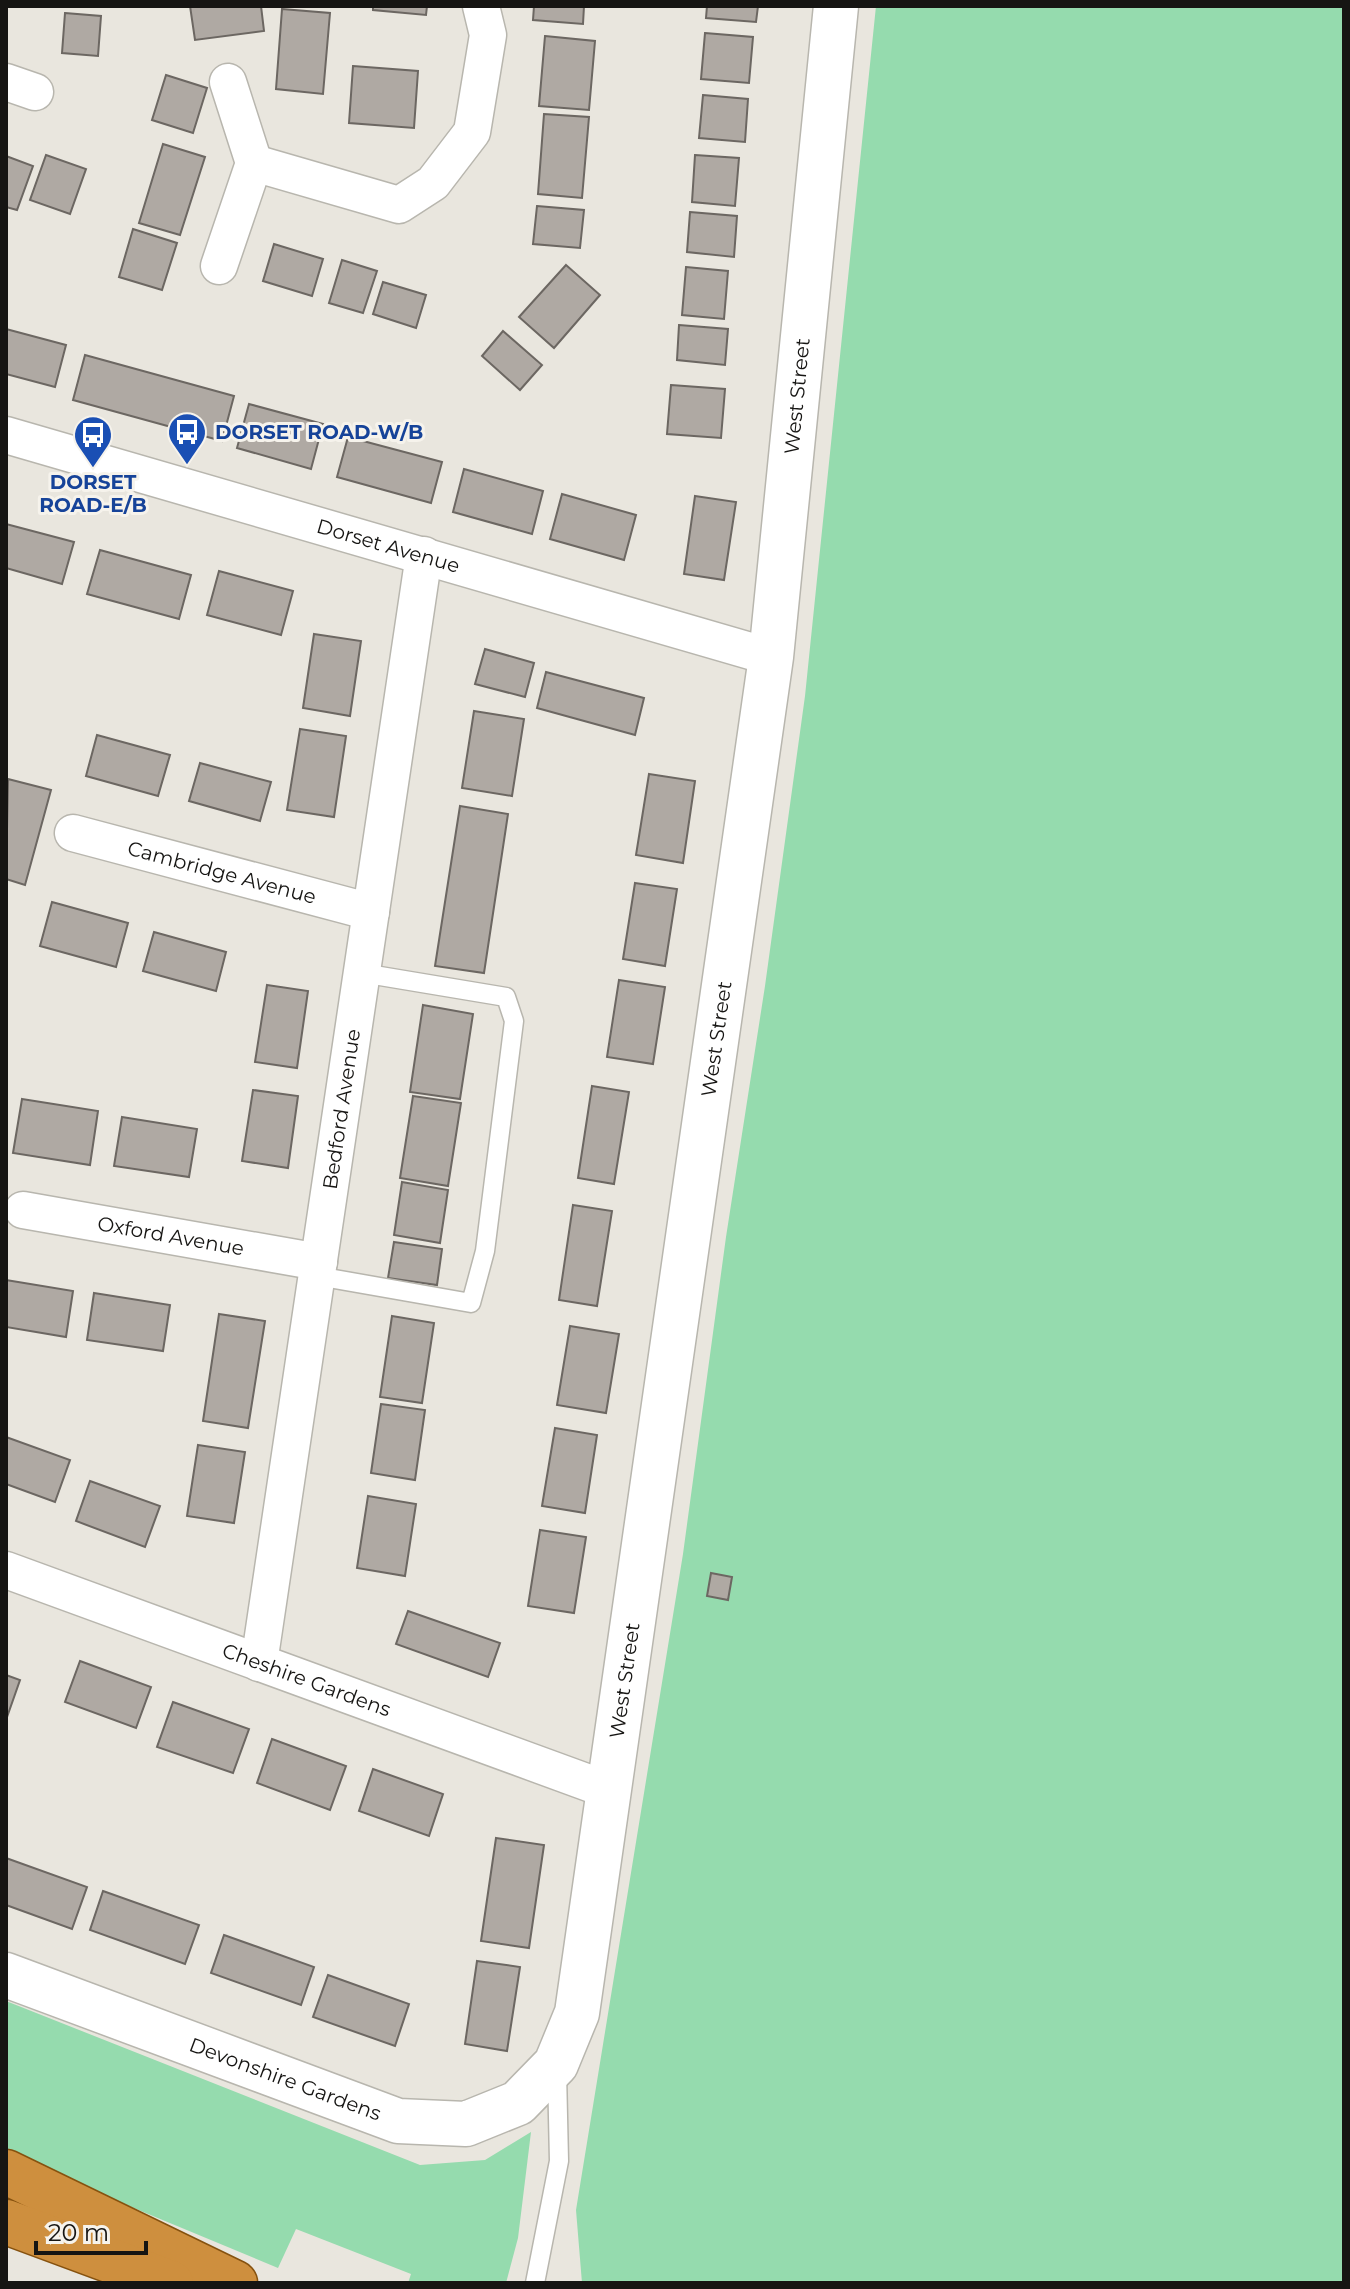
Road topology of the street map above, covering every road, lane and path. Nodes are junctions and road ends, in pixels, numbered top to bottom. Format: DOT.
graph roads {
  1 [pos="481,6"];
  2 [pos="836,6"];
  3 [pos="228,82"];
  4 [pos="254,163"];
  5 [pos="219,266"];
  6 [pos="6,435"];
  7 [pos="424,555"];
  8 [pos="771,657"];
  9 [pos="73,833"];
  10 [pos="371,912"];
  11 [pos="362,973"];
  12 [pos="23,1210"];
  13 [pos="318,1269"];
  14 [pos="6,1570"];
  15 [pos="259,1663"];
  16 [pos="608,1790"];
  17 [pos="6,1975"];
  18 [pos="556,2064"];
  19 [pos="6,2172"];
  20 [pos="6,2222"];
  21 [pos="171,2283"];
  22 [pos="235,2283"];
  23 [pos="535,2283"];
  1 -- 4 [label="street"];
  2 -- 8 [label="street, West Street"];
  3 -- 4 [label="street"];
  4 -- 5 [label="street"];
  6 -- 7 [label="street, Dorset Avenue"];
  7 -- 8 [label="street, Dorset Avenue"];
  7 -- 10 [label="street, Bedford Avenue"];
  8 -- 16 [label="street, West Street"];
  9 -- 10 [label="street, Cambridge Avenue"];
  10 -- 11 [label="street, Bedford Avenue"];
  11 -- 13 [label="street, Bedford Avenue"];
  11 -- 13 [label="lane"];
  12 -- 13 [label="street, Oxford Avenue"];
  13 -- 15 [label="street, Bedford Avenue"];
  14 -- 15 [label="street, Cheshire Gardens"];
  15 -- 16 [label="street, Cheshire Gardens"];
  16 -- 18 [label="street, West Street"];
  17 -- 18 [label="street, Devonshire Gardens"];
  18 -- 23 [label="lane"];
  19 -- 22 [label="highway"];
  20 -- 21 [label="highway"];
}
